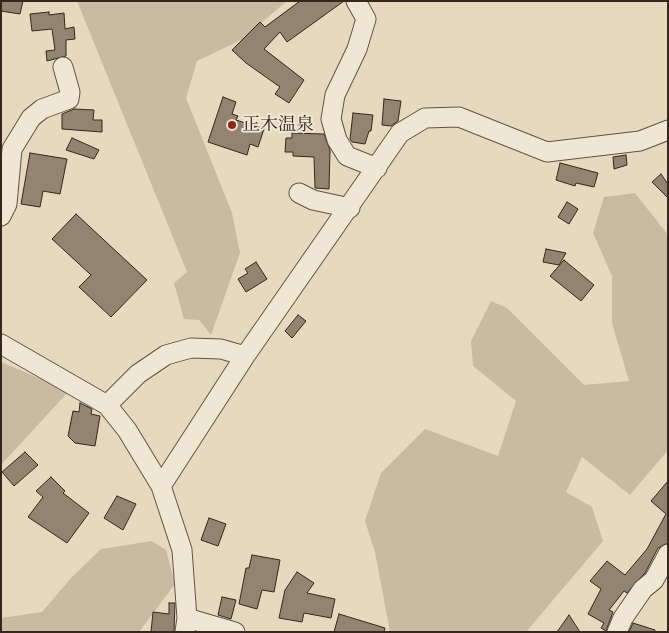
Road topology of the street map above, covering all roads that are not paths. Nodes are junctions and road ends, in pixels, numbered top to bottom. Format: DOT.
graph roads {
  1 [pos="356,1"];
  2 [pos="63,67"];
  3 [pos="668,130"];
  4 [pos="377,168"];
  5 [pos="300,193"];
  6 [pos="350,208"];
  7 [pos="1,216"];
  8 [pos="1,344"];
  9 [pos="245,356"];
  10 [pos="107,405"];
  11 [pos="161,486"];
  12 [pos="668,554"];
  13 [pos="186,625"];
  14 [pos="236,632"];
  15 [pos="617,632"];
  1 -- 4 [label="street"];
  2 -- 7 [label="street"];
  3 -- 4 [label="street"];
  4 -- 6 [label="street"];
  5 -- 6 [label="street"];
  6 -- 9 [label="street"];
  8 -- 10 [label="street"];
  9 -- 10 [label="street"];
  9 -- 11 [label="street"];
  10 -- 11 [label="street"];
  11 -- 13 [label="street"];
  12 -- 15 [label="street"];
  13 -- 14 [label="street"];
}
